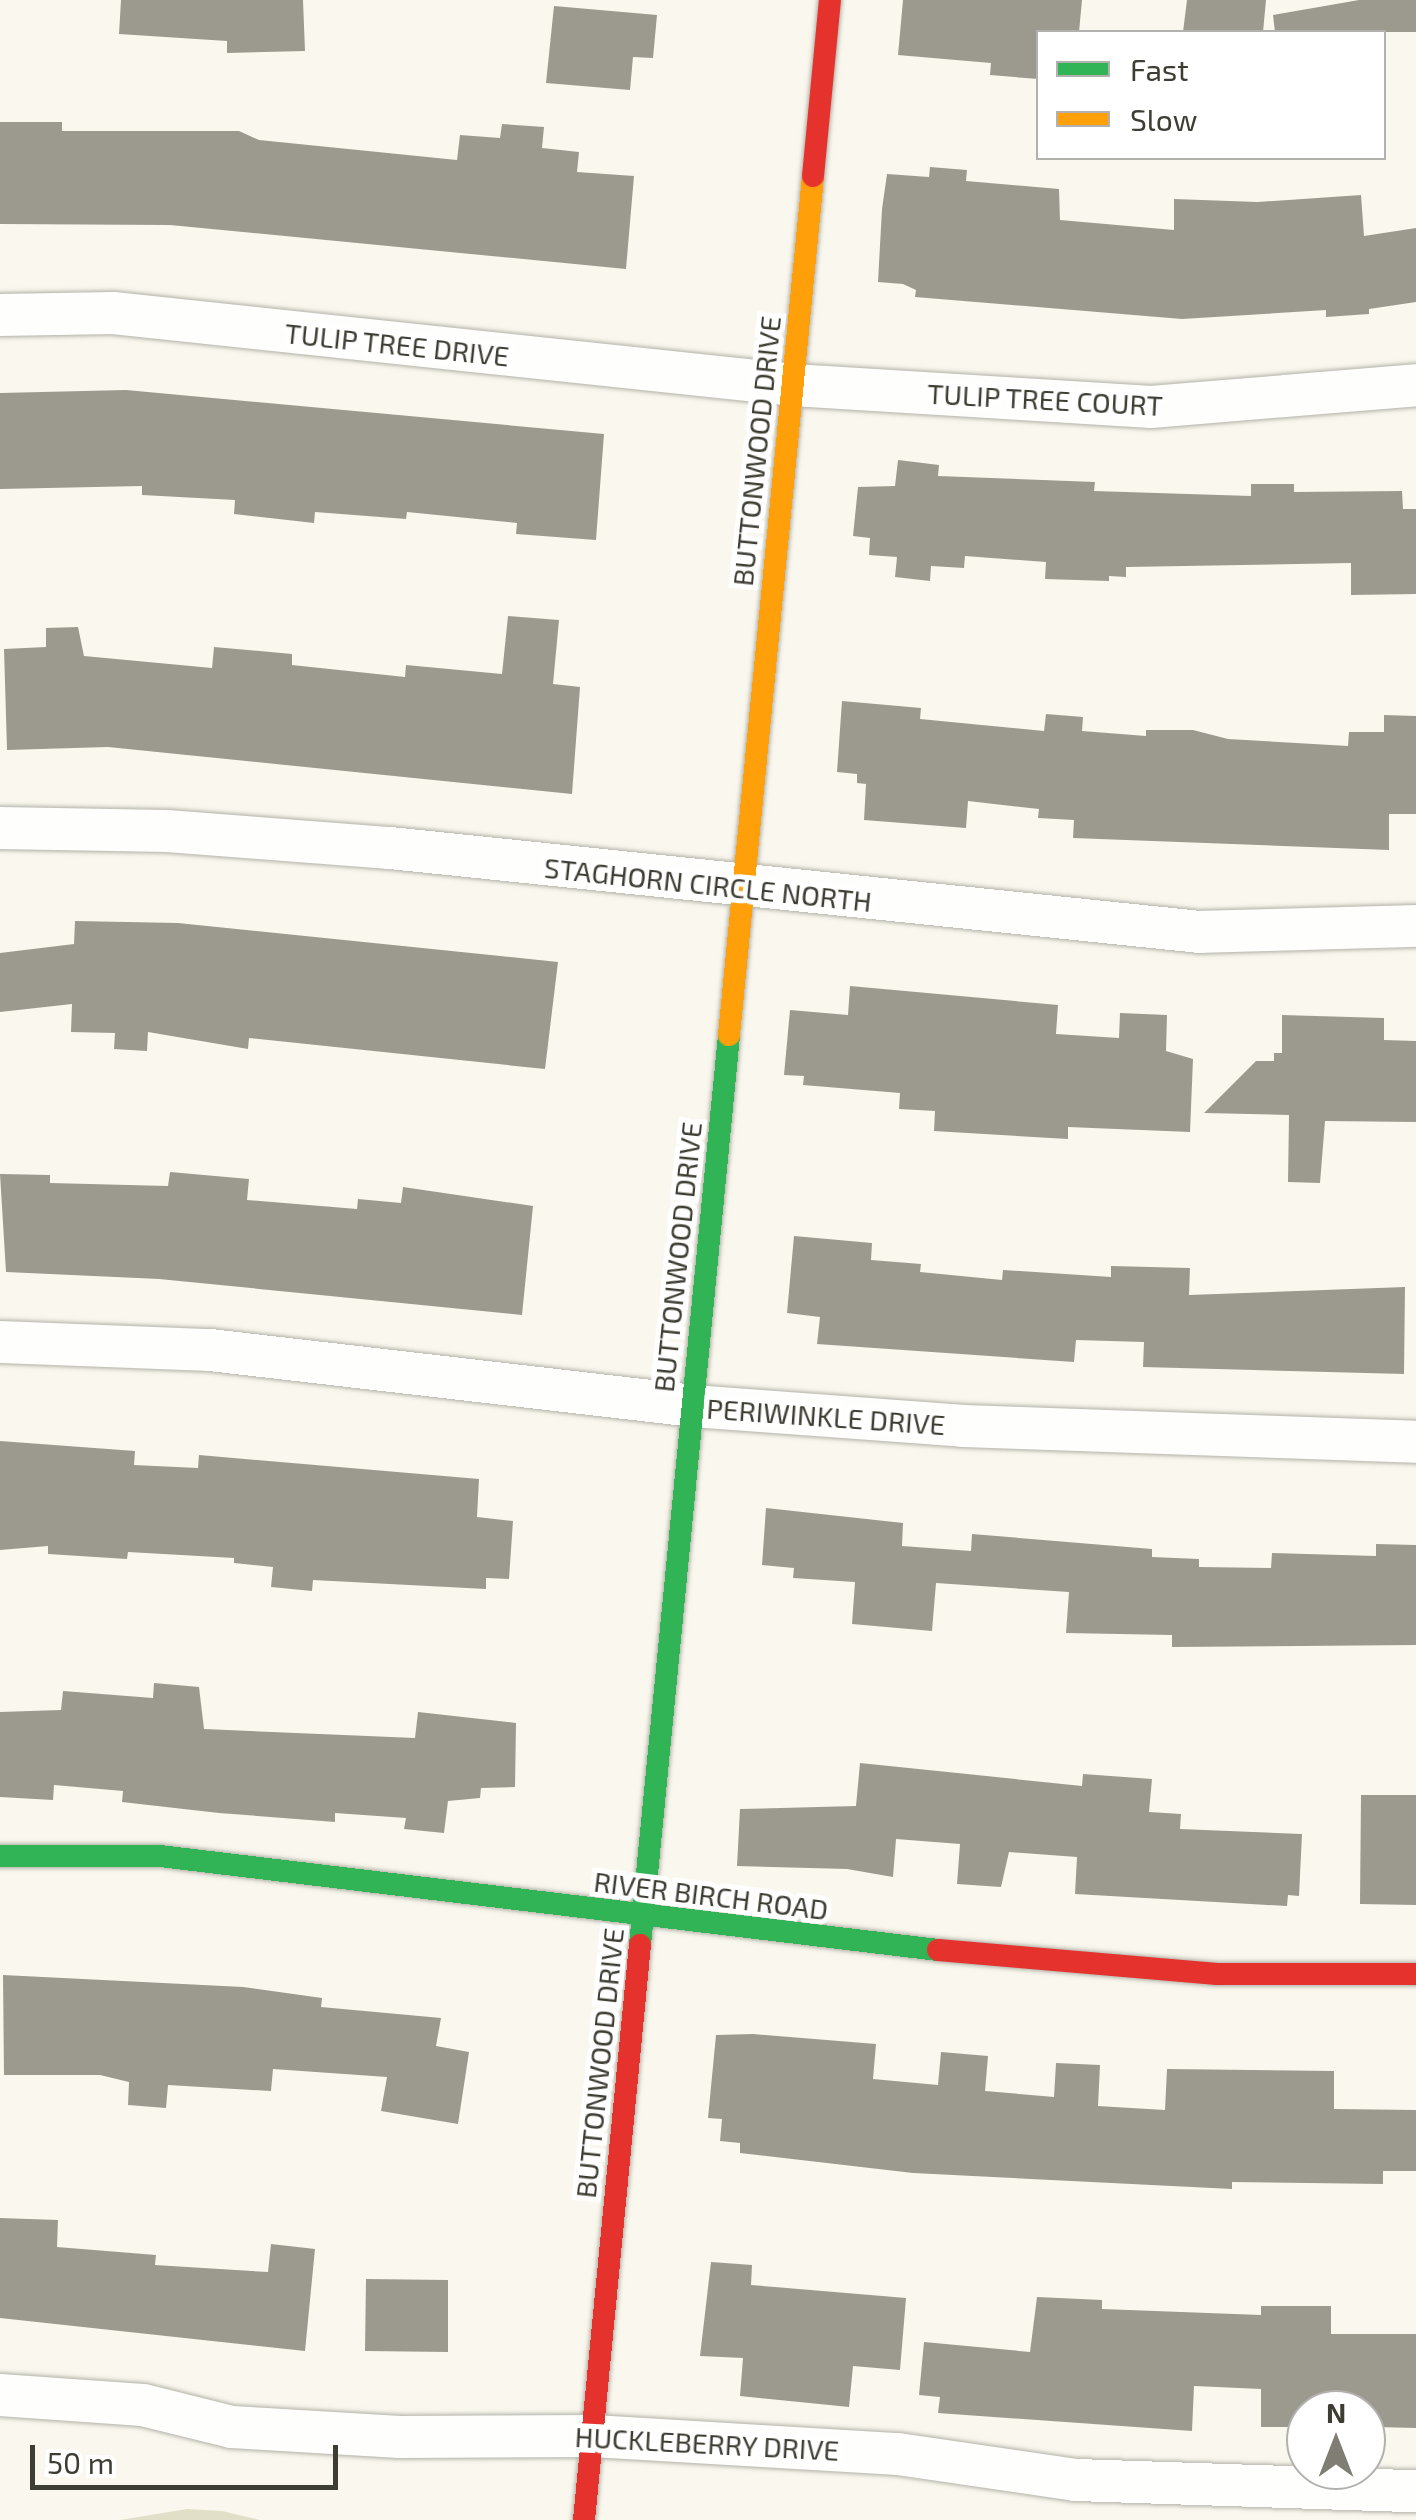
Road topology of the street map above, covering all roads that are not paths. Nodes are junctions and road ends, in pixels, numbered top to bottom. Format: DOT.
graph roads {
  1 [pos="830,0"];
  2 [pos="0,314"];
  3 [pos="793,385"];
  4 [pos="1416,385"];
  5 [pos="0,828"];
  6 [pos="744,889"];
  7 [pos="1416,926"];
  8 [pos="0,1342"];
  9 [pos="693,1406"];
  10 [pos="1416,1442"];
  11 [pos="0,1856"];
  12 [pos="644,1916"];
  13 [pos="1416,1974"];
  14 [pos="0,2395"];
  15 [pos="593,2436"];
  16 [pos="1416,2491"];
  17 [pos="584,2520"];
  1 -- 3 [label="street, BUTTONWOOD DRIVE"];
  2 -- 3 [label="street, TULIP TREE DRIVE"];
  3 -- 4 [label="street, TULIP TREE COURT"];
  3 -- 6 [label="street, BUTTONWOOD DRIVE"];
  5 -- 6 [label="street, STAGHORN CIRCLE NORTH"];
  6 -- 7 [label="street, STAGHORN CIRCLE NORTH"];
  6 -- 9 [label="street, BUTTONWOOD DRIVE"];
  8 -- 9 [label="street, PERIWINKLE DRIVE"];
  9 -- 10 [label="street, PERIWINKLE DRIVE"];
  9 -- 12 [label="street, BUTTONWOOD DRIVE"];
  11 -- 12 [label="street, RIVER BIRCH ROAD"];
  12 -- 13 [label="street, RIVER BIRCH ROAD"];
  12 -- 15 [label="street, BUTTONWOOD DRIVE"];
  14 -- 15 [label="street, HUCKLEBERRY DRIVE"];
  15 -- 16 [label="street, HUCKLEBERRY DRIVE"];
  15 -- 17 [label="street, BUTTONWOOD DRIVE"];
}
